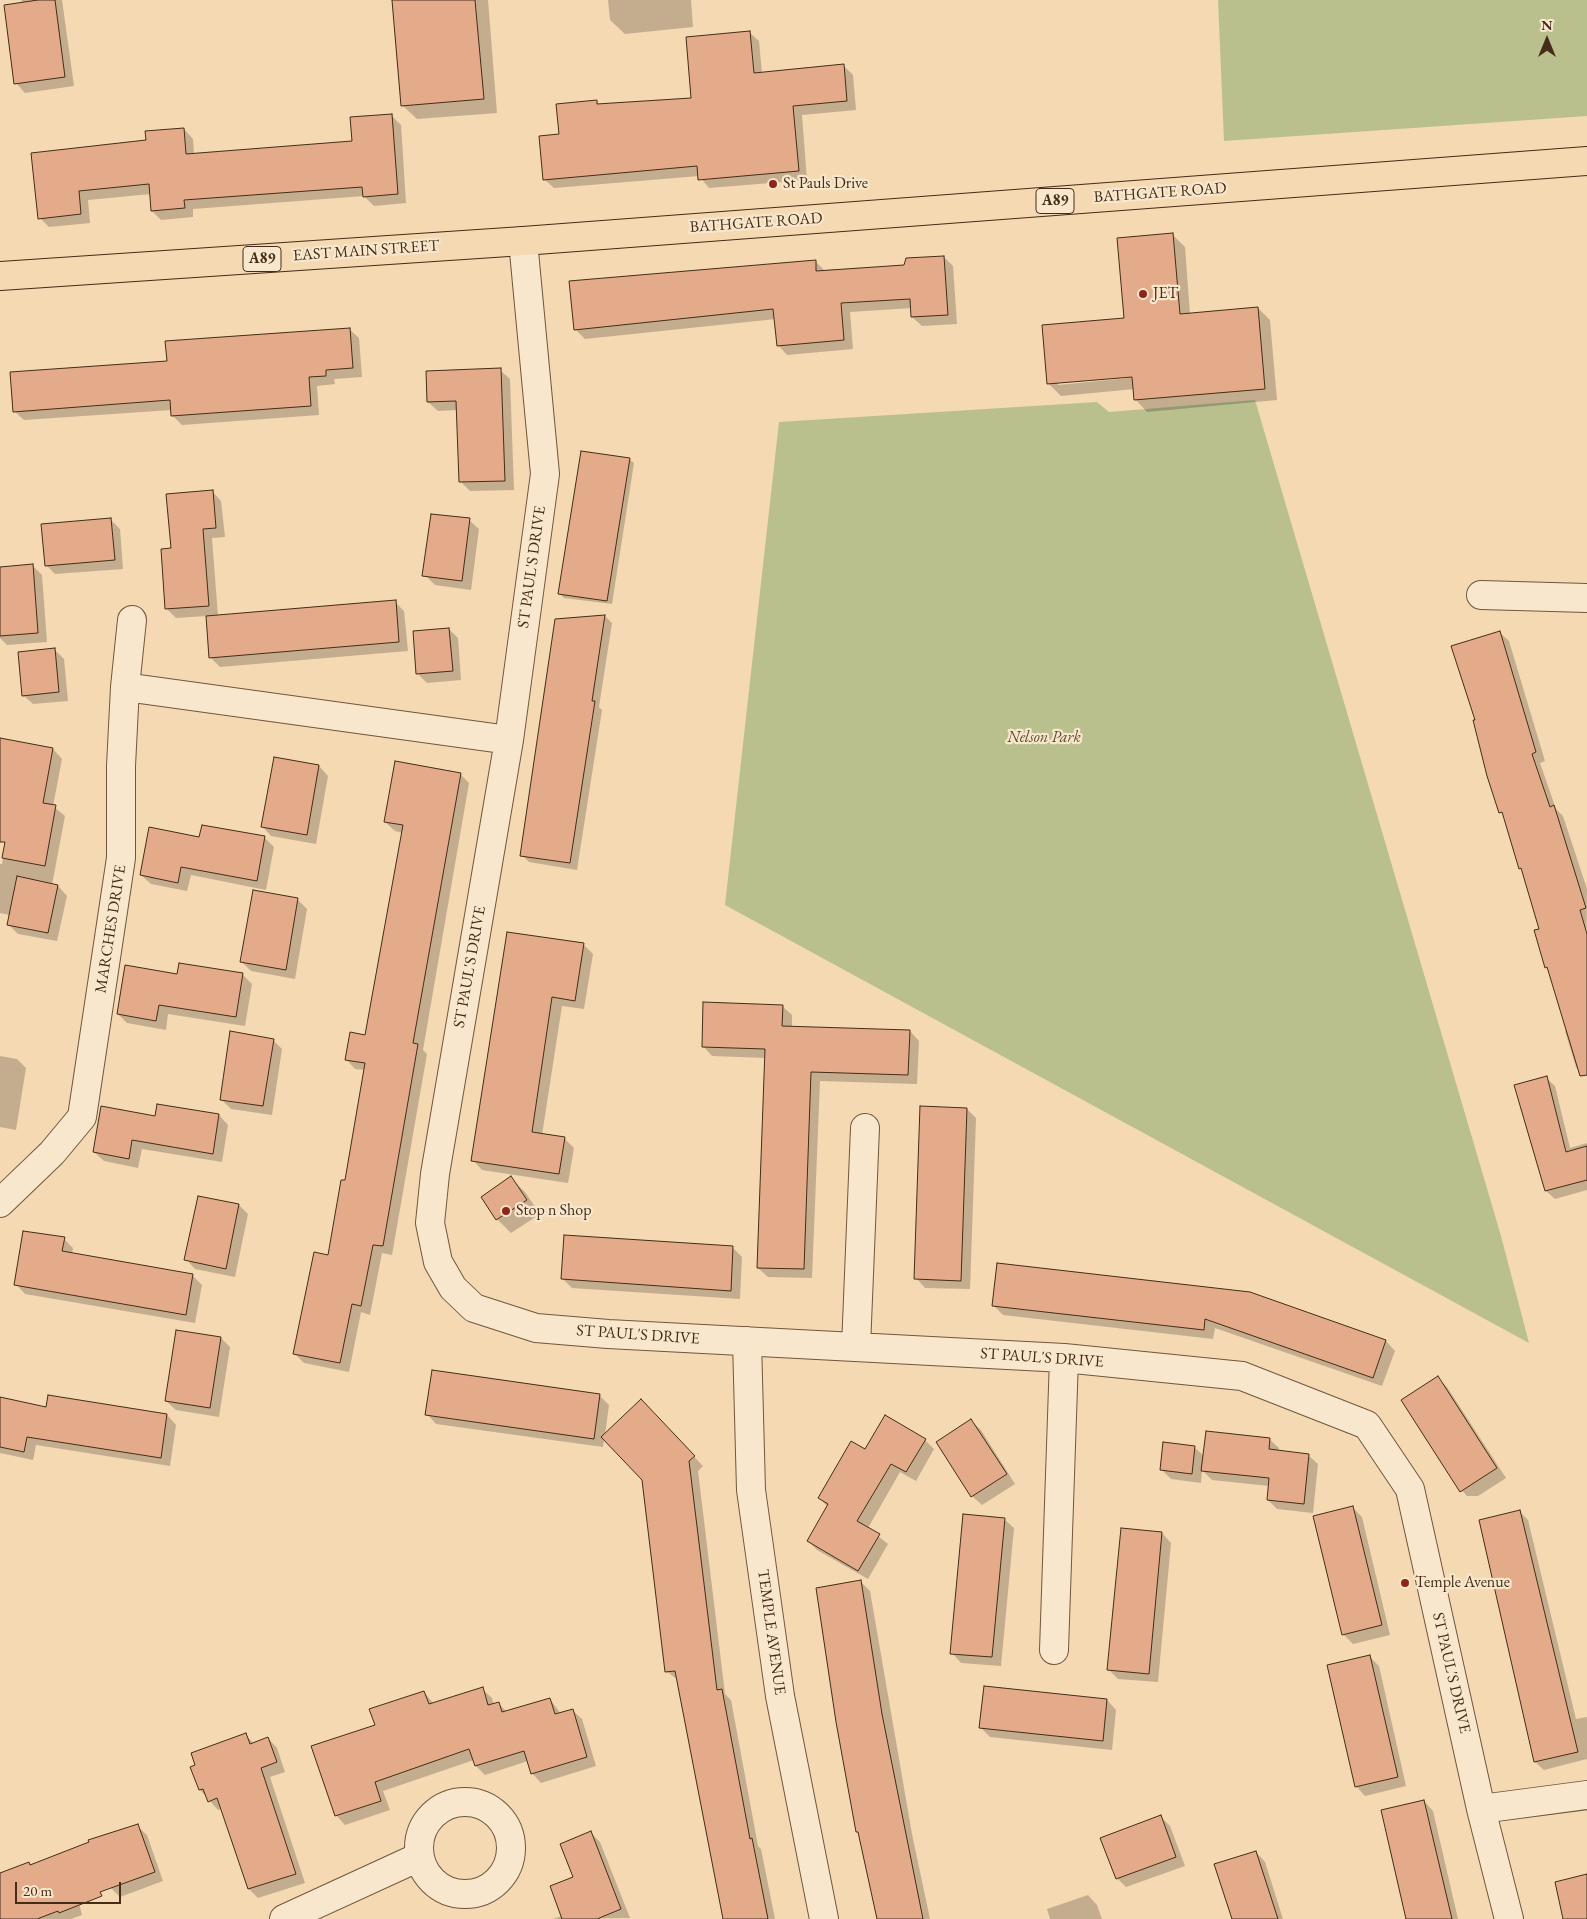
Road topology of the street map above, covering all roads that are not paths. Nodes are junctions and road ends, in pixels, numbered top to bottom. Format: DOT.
graph roads {
  1 [pos="1587,160"];
  2 [pos="523,241"];
  3 [pos="0,276"];
  4 [pos="1481,595"];
  5 [pos="1587,598"];
  6 [pos="132,620"];
  7 [pos="125,687"];
  8 [pos="509,740"];
  9 [pos="865,1128"];
  10 [pos="0,1203"];
  11 [pos="746,1341"];
  12 [pos="856,1347"];
  13 [pos="1064,1358"];
  14 [pos="1054,1650"];
  15 [pos="1587,1795"];
  16 [pos="1481,1809"];
  17 [pos="419,1857"];
  18 [pos="284,1919"];
  19 [pos="824,1919"];
  20 [pos="1509,1919"];
  1 -- 2 [label="main road, BATHGATE ROAD / A89"];
  2 -- 3 [label="main road, EAST MAIN STREET / A89"];
  2 -- 8 [label="street, ST PAUL'S DRIVE"];
  4 -- 5 [label="street"];
  6 -- 7 [label="street, MARCHES DRIVE"];
  7 -- 8 [label="street"];
  7 -- 10 [label="street, MARCHES DRIVE"];
  8 -- 11 [label="street, ST PAUL'S DRIVE"];
  9 -- 12 [label="street"];
  11 -- 12 [label="street, ST PAUL'S DRIVE"];
  11 -- 19 [label="street, TEMPLE AVENUE"];
  12 -- 13 [label="street, ST PAUL'S DRIVE"];
  13 -- 14 [label="street"];
  13 -- 16 [label="street, ST PAUL'S DRIVE"];
  15 -- 16 [label="street"];
  16 -- 20 [label="street, ST PAUL'S DRIVE"];
  17 -- 18 [label="street"];
}
